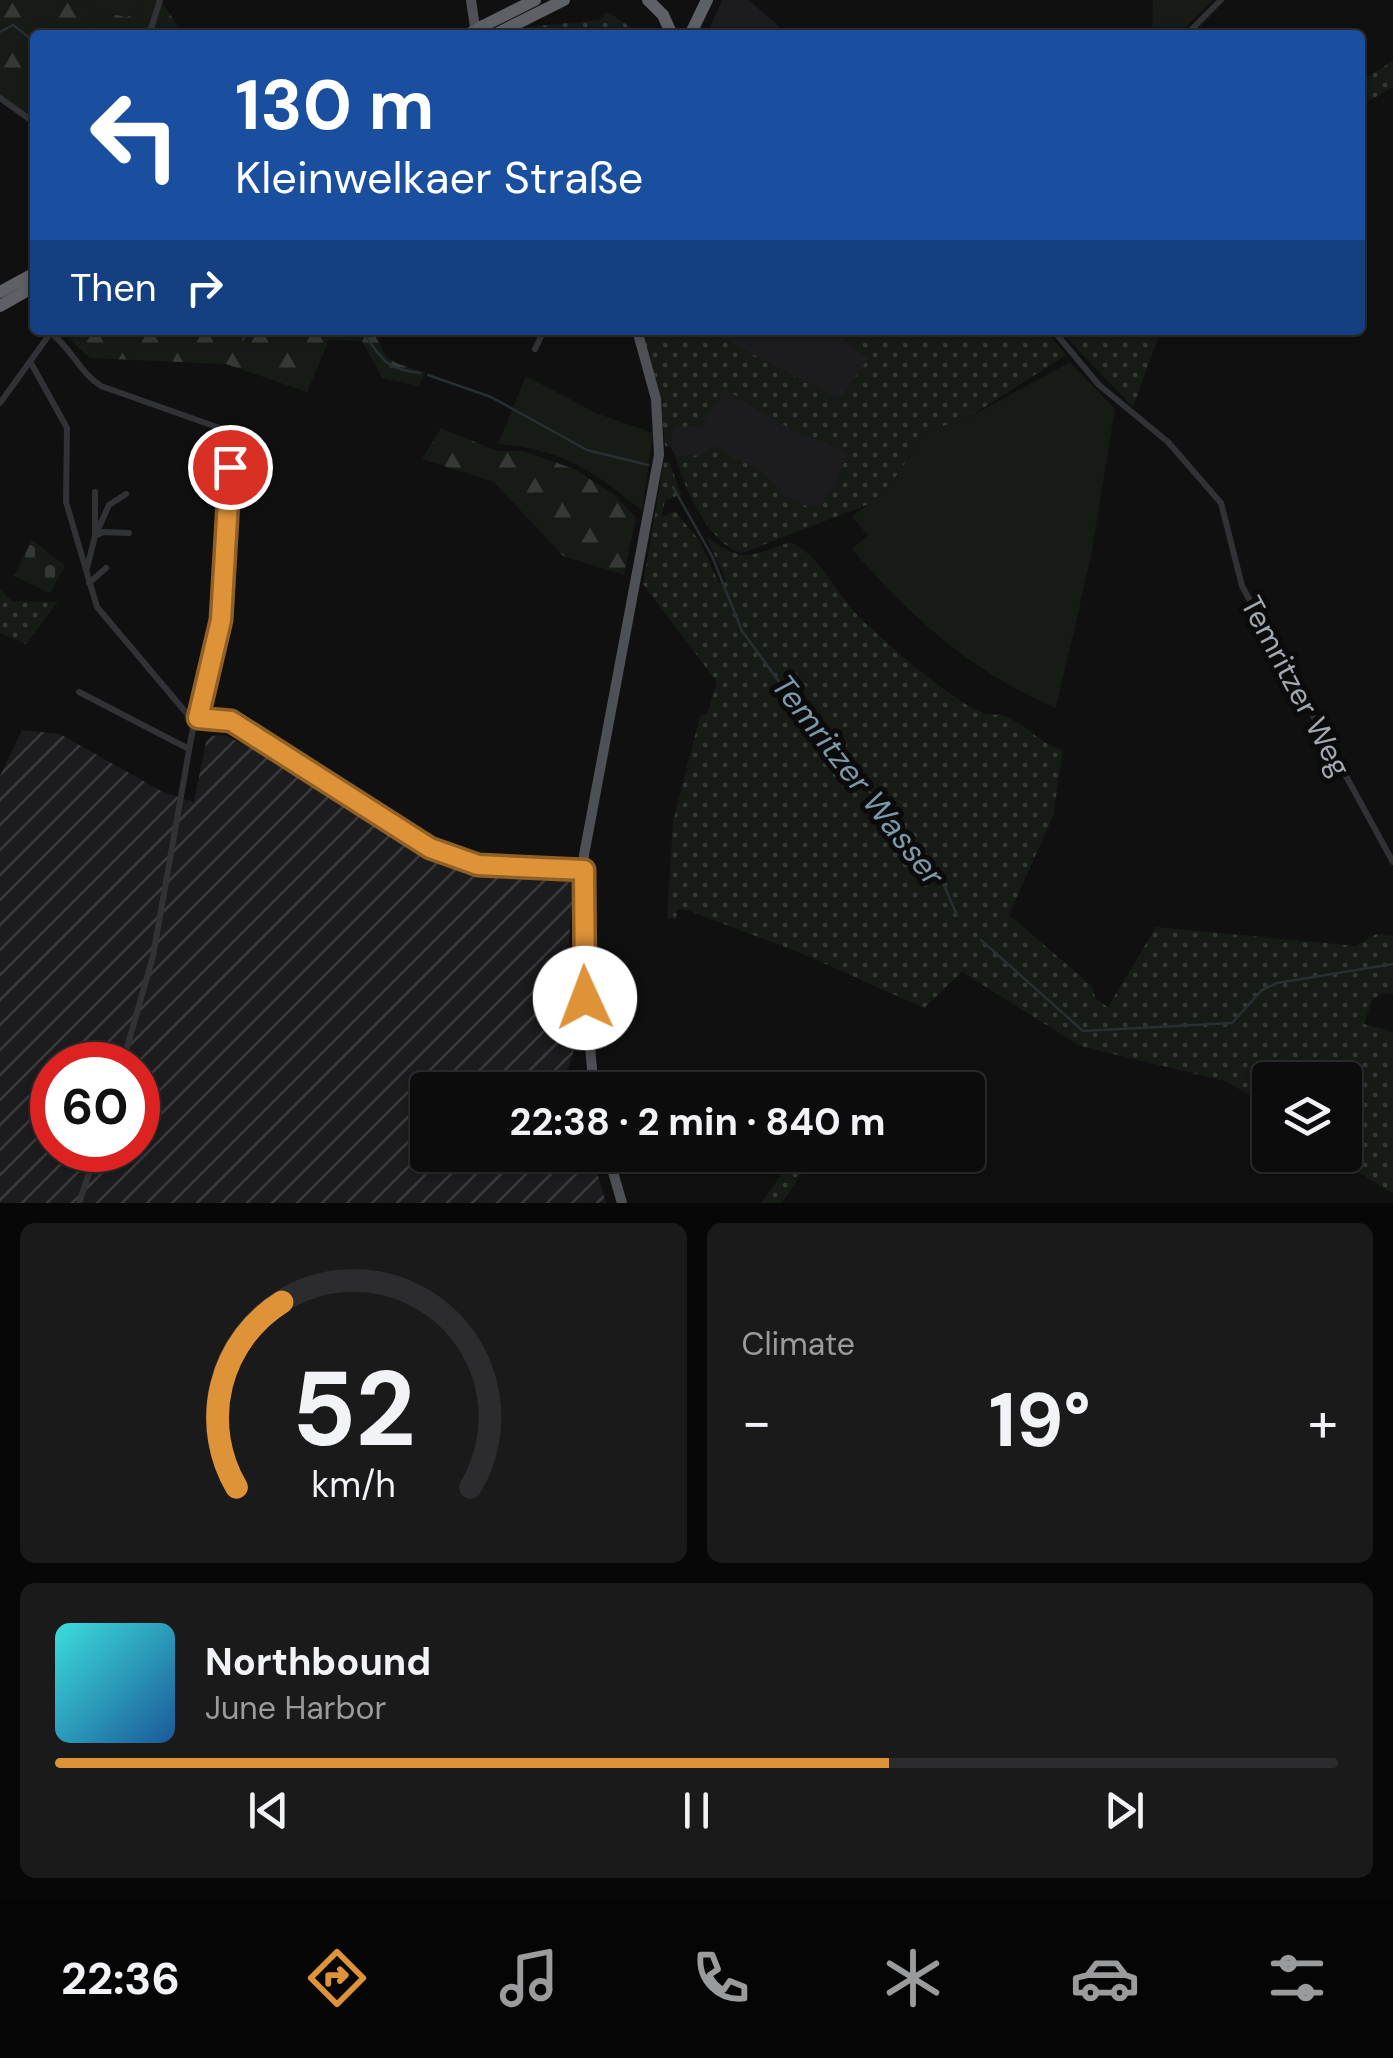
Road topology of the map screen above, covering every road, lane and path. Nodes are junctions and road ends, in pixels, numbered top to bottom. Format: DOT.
graph roads {
  1 [pos="160,0"];
  2 [pos="471,0"];
  3 [pos="535,0"];
  4 [pos="564,0"];
  5 [pos="648,0"];
  6 [pos="707,0"];
  7 [pos="1221,0"];
  8 [pos="151,30"];
  9 [pos="483,30"];
  10 [pos="487,30"];
  11 [pos="489,30"];
  12 [pos="670,30"];
  13 [pos="692,30"];
  14 [pos="1191,30"];
  15 [pos="0,98"];
  16 [pos="30,119"];
  17 [pos="30,276"];
  18 [pos="30,289"];
  19 [pos="0,292"];
  20 [pos="0,306"];
  21 [pos="50,335"];
  22 [pos="55,335"];
  23 [pos="542,335"];
  24 [pos="638,335"];
  25 [pos="1057,335"];
  26 [pos="535,349"];
  27 [pos="31,363"];
  28 [pos="2,382"];
  29 [pos="14,386"];
  30 [pos="0,403"];
  31 [pos="95,492"];
  32 [pos="126,494"];
  33 [pos="97,502"];
  34 [pos="109,506"];
  35 [pos="129,533"];
  36 [pos="94,536"];
  37 [pos="106,568"];
  38 [pos="86,570"];
  39 [pos="89,584"];
  40 [pos="79,692"];
  41 [pos="196,720"];
  42 [pos="187,748"];
  43 [pos="1393,862"];
  44 [pos="584,870"];
  45 [pos="129,1042"];
  46 [pos="592,1072"];
  47 [pos="90,1172"];
  48 [pos="613,1172"];
  49 [pos="79,1203"];
  50 [pos="622,1203"];
  1 -- 8 [label="street"];
  2 -- 9 [label="main road"];
  3 -- 10 [label="highway"];
  4 -- 11 [label="highway"];
  5 -- 12 [label="highway"];
  6 -- 13 [label="highway"];
  7 -- 14 [label="street"];
  15 -- 16 [label="street"];
  17 -- 19 [label="highway"];
  18 -- 20 [label="highway"];
  21 -- 27 [label="street"];
  22 -- 41 [label="street"];
  23 -- 26 [label="street"];
  24 -- 44 [label="main road"];
  25 -- 43 [label="street, Temritzer Weg"];
  27 -- 29 [label="street"];
  27 -- 38 [label="street"];
  28 -- 29 [label="street"];
  29 -- 30 [label="street"];
  31 -- 33 [label="street"];
  32 -- 34 [label="street"];
  33 -- 34 [label="street"];
  33 -- 36 [label="street"];
  34 -- 36 [label="street"];
  35 -- 36 [label="street"];
  36 -- 38 [label="street"];
  37 -- 39 [label="street"];
  38 -- 39 [label="street"];
  39 -- 41 [label="street"];
  40 -- 42 [label="street"];
  41 -- 42 [label="street"];
  41 -- 44 [label="street"];
  42 -- 45 [label="street"];
  44 -- 46 [label="main road"];
  47 -- 49 [label="street"];
  48 -- 50 [label="main road"];
}
